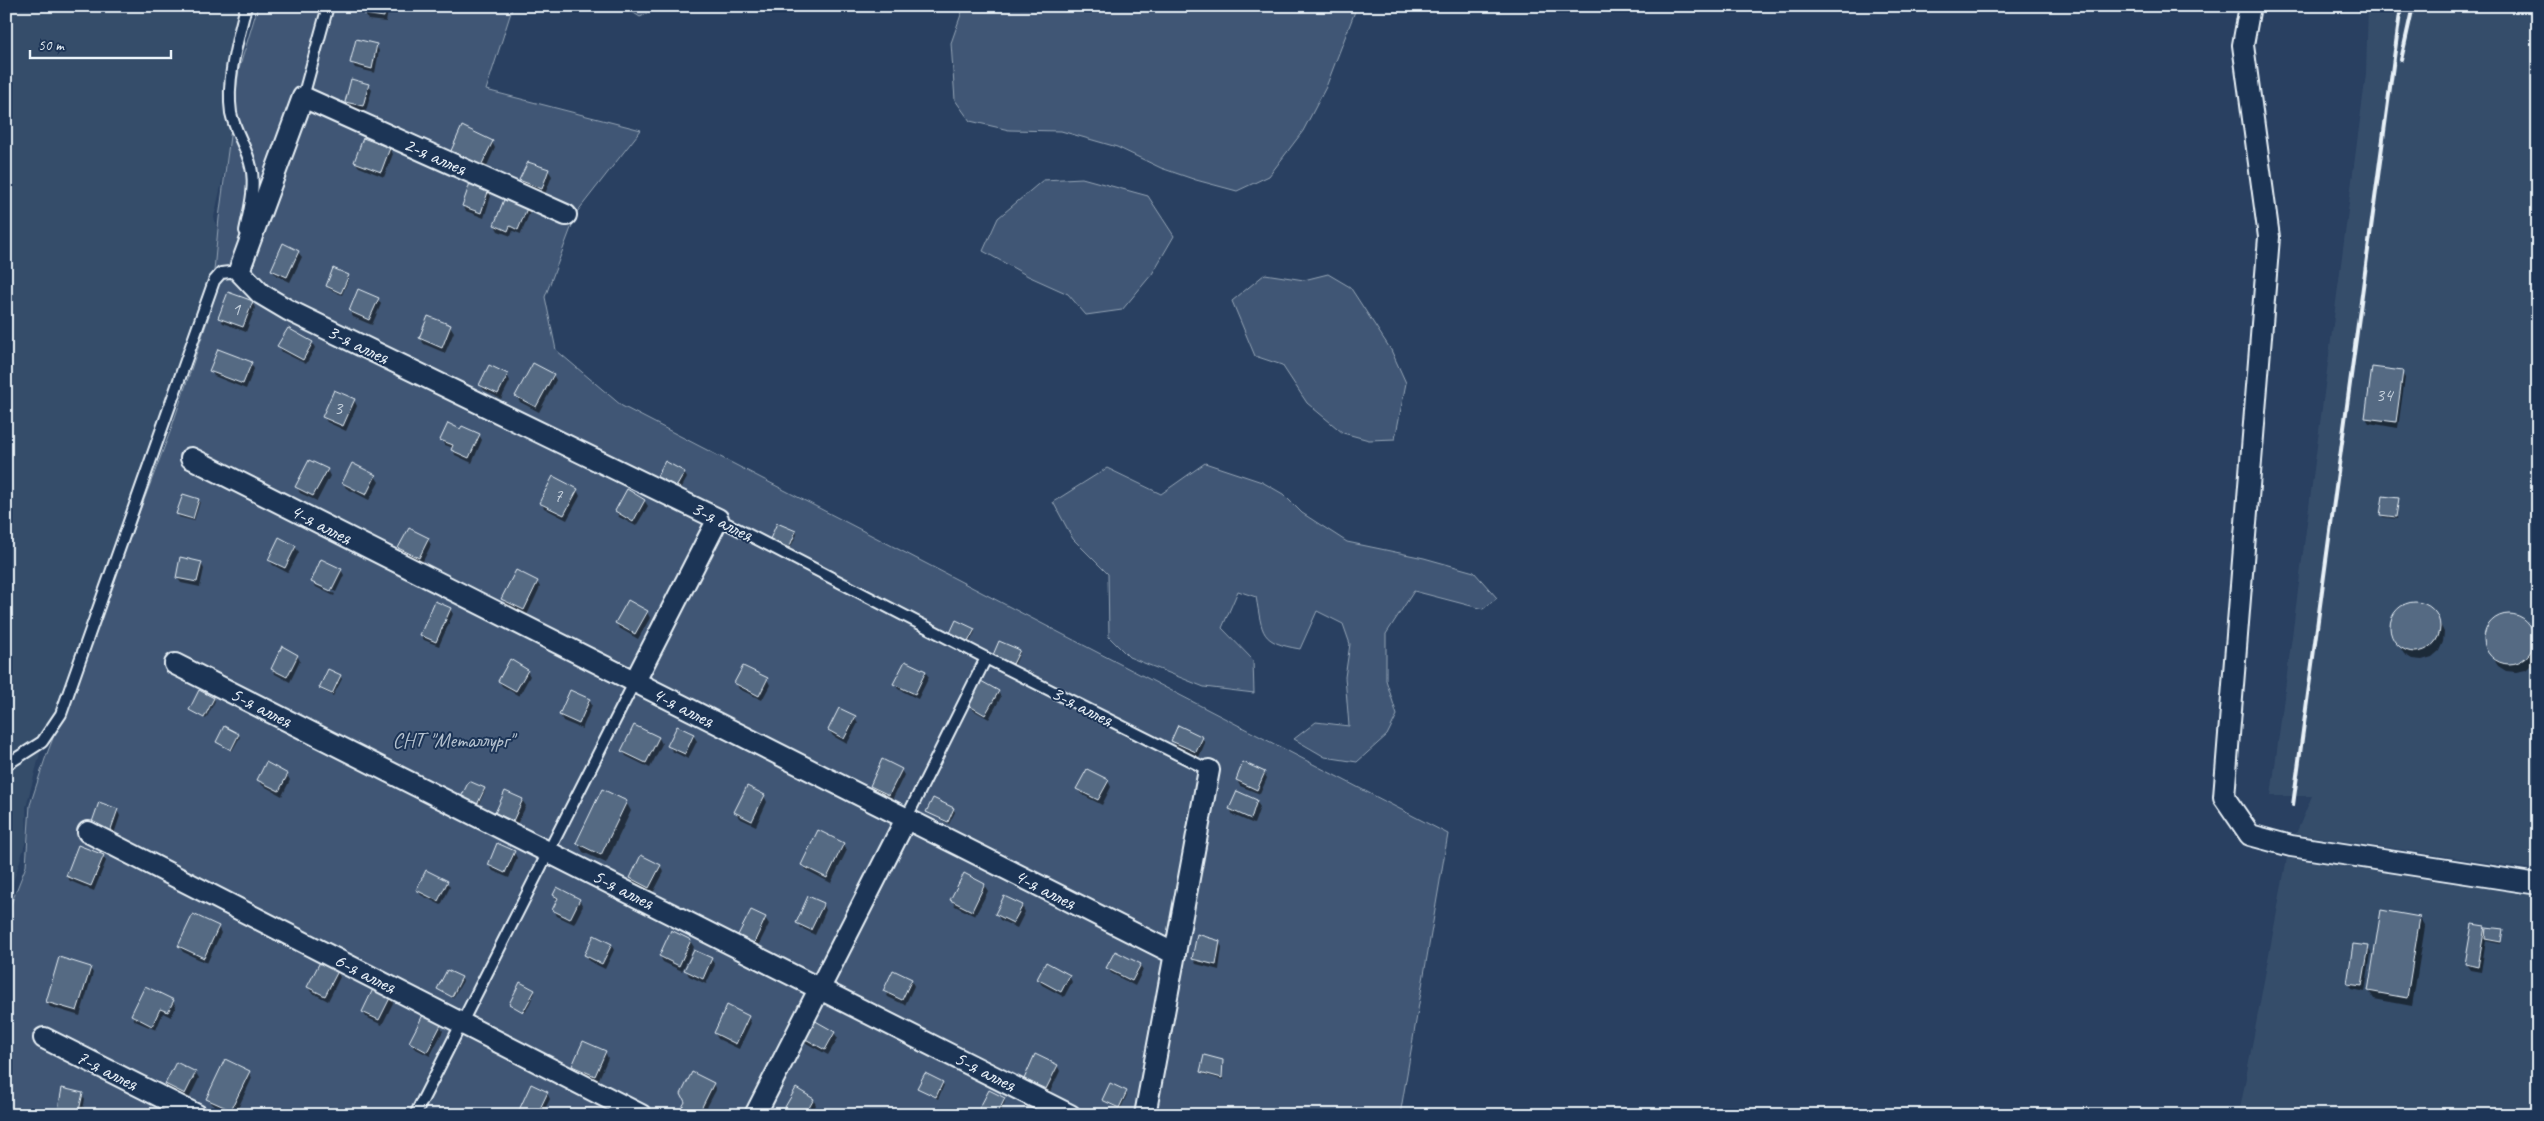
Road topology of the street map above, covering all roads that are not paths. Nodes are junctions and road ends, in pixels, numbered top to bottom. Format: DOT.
graph roads {
  1 [pos="246,6"];
  2 [pos="328,6"];
  3 [pos="2250,6"];
  4 [pos="303,97"];
  5 [pos="566,215"];
  6 [pos="239,271"];
  7 [pos="191,458"];
  8 [pos="718,519"];
  9 [pos="986,658"];
  10 [pos="175,664"];
  11 [pos="634,683"];
  12 [pos="6,765"];
  13 [pos="1209,770"];
  14 [pos="906,819"];
  15 [pos="88,832"];
  16 [pos="548,852"];
  17 [pos="2538,884"];
  18 [pos="1175,954"];
  19 [pos="820,988"];
  20 [pos="462,1023"];
  21 [pos="44,1038"];
  22 [pos="197,1115"];
  23 [pos="415,1115"];
  24 [pos="641,1115"];
  25 [pos="756,1115"];
  26 [pos="1070,1115"];
  27 [pos="1145,1115"];
  1 -- 6 [label="lane"];
  2 -- 4 [label="lane"];
  3 -- 17 [label="street"];
  4 -- 5 [label="street, 2-я аллея"];
  4 -- 6 [label="street"];
  6 -- 8 [label="street, 3-я аллея"];
  6 -- 12 [label="lane"];
  7 -- 11 [label="street, 4-я аллея"];
  8 -- 9 [label="lane, 3-я аллея"];
  8 -- 11 [label="street"];
  9 -- 13 [label="lane, 3-я аллея"];
  9 -- 14 [label="lane"];
  10 -- 16 [label="street, 5-я аллея"];
  11 -- 14 [label="street, 4-я аллея"];
  11 -- 16 [label="lane"];
  13 -- 18 [label="street"];
  14 -- 18 [label="street, 4-я аллея"];
  14 -- 19 [label="street"];
  15 -- 20 [label="street, 6-я аллея"];
  16 -- 19 [label="street, 5-я аллея"];
  16 -- 20 [label="lane"];
  18 -- 27 [label="street"];
  19 -- 25 [label="street"];
  19 -- 26 [label="street, 5-я аллея"];
  20 -- 23 [label="lane"];
  20 -- 24 [label="street, 6-я аллея"];
  21 -- 22 [label="street, 7-я аллея"];
}
